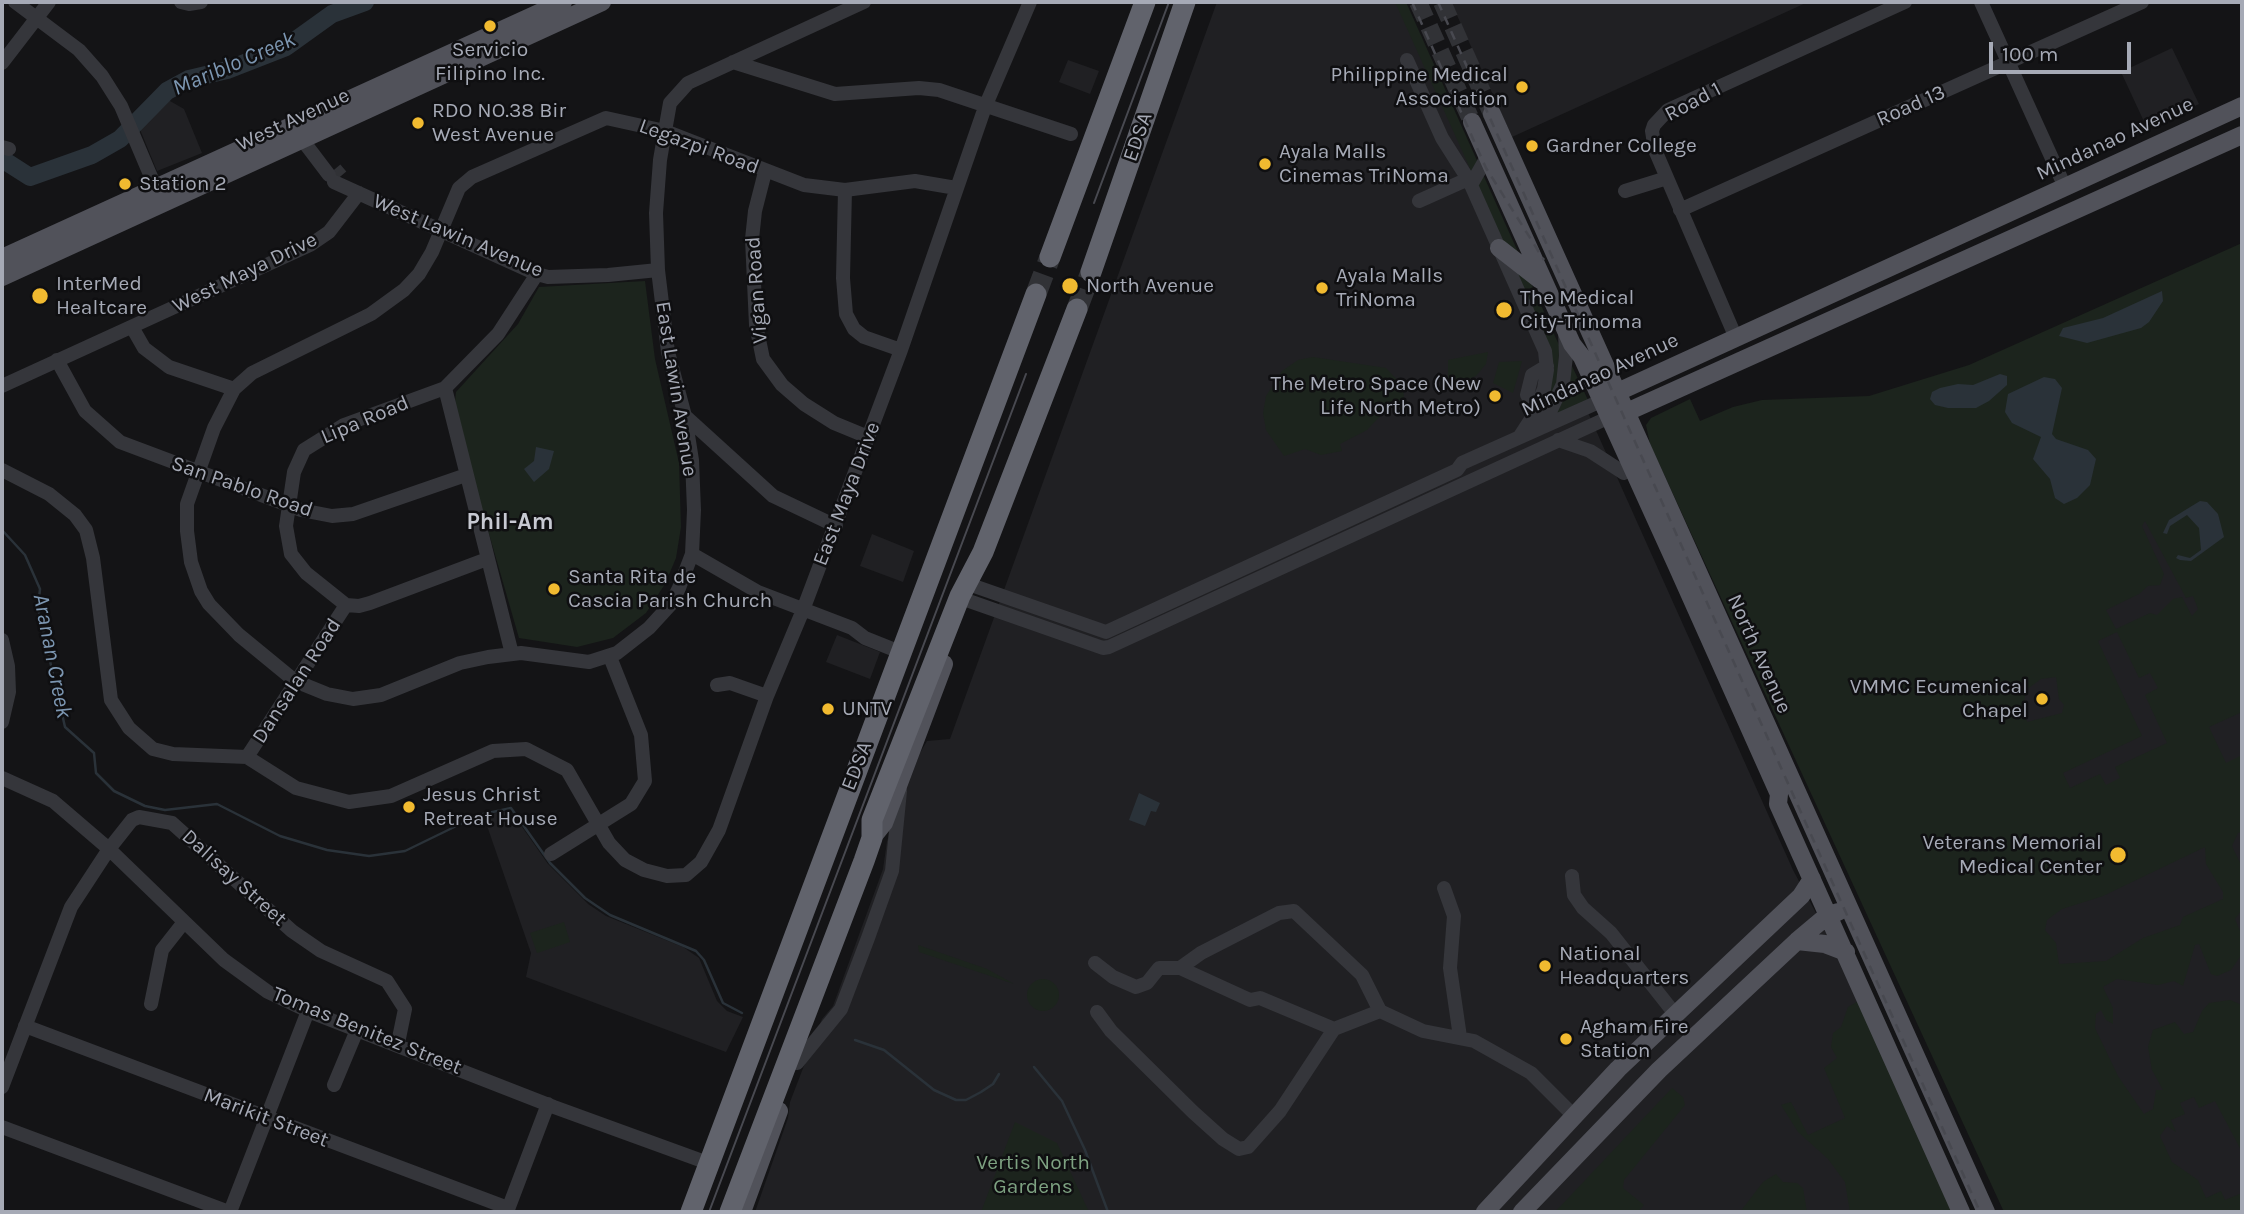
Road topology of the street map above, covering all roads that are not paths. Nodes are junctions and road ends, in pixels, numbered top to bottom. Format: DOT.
graph roads {
  1 [pos="15,2"];
  2 [pos="49,2"];
  3 [pos="181,2"];
  4 [pos="201,2"];
  5 [pos="564,2"];
  6 [pos="864,2"];
  7 [pos="1030,2"];
  8 [pos="1144,2"];
  9 [pos="1185,2"];
  10 [pos="1905,2"];
  11 [pos="1981,2"];
  12 [pos="2142,2"];
  13 [pos="591,4"];
  14 [pos="37,19"];
  15 [pos="1407,60"];
  16 [pos="733,62"];
  17 [pos="2008,62"];
  18 [pos="2,63"];
  19 [pos="421,76"];
  20 [pos="2242,106"];
  21 [pos="985,107"];
  22 [pos="1492,114"];
  23 [pos="300,121"];
  24 [pos="1472,122"];
  25 [pos="2206,122"];
  26 [pos="665,131"];
  27 [pos="1071,134"];
  28 [pos="2242,135"];
  29 [pos="308,138"];
  30 [pos="2171,138"];
  31 [pos="2215,148"];
  32 [pos="1487,157"];
  33 [pos="2170,168"];
  34 [pos="765,172"];
  35 [pos="1667,178"];
  36 [pos="1470,182"];
  37 [pos="2065,187"];
  38 [pos="956,188"];
  39 [pos="845,190"];
  40 [pos="1625,191"];
  41 [pos="359,193"];
  42 [pos="159,196"];
  43 [pos="1419,201"];
  44 [pos="1680,210"];
  45 [pos="442,230"];
  46 [pos="1499,248"];
  47 [pos="1050,257"];
  48 [pos="2,258"];
  49 [pos="657,270"];
  50 [pos="1091,272"];
  51 [pos="537,274"];
  52 [pos="2,277"];
  53 [pos="1543,282"];
  54 [pos="1036,294"];
  55 [pos="1077,309"];
  56 [pos="132,327"];
  57 [pos="1564,327"];
  58 [pos="1736,338"];
  59 [pos="901,350"];
  60 [pos="57,360"];
  61 [pos="2,386"];
  62 [pos="234,388"];
  63 [pos="445,388"];
  64 [pos="1604,399"];
  65 [pos="1576,412"];
  66 [pos="685,416"];
  67 [pos="1612,418"];
  68 [pos="1543,427"];
  69 [pos="1583,429"];
  70 [pos="869,437"];
  71 [pos="1519,437"];
  72 [pos="1558,440"];
  73 [pos="2,470"];
  74 [pos="197,472"];
  75 [pos="1624,473"];
  76 [pos="466,475"];
  77 [pos="289,506"];
  78 [pos="836,526"];
  79 [pos="1654,528"];
  80 [pos="983,552"];
  81 [pos="692,554"];
  82 [pos="487,559"];
  83 [pos="972,594"];
  84 [pos="346,605"];
  85 [pos="1008,607"];
  86 [pos="803,610"];
  87 [pos="2,640"];
  88 [pos="902,648"];
  89 [pos="512,654"];
  90 [pos="610,657"];
  91 [pos="1711,659"];
  92 [pos="295,681"];
  93 [pos="1728,682"];
  94 [pos="718,685"];
  95 [pos="767,696"];
  96 [pos="2,722"];
  97 [pos="247,757"];
  98 [pos="902,776"];
  99 [pos="2,778"];
  100 [pos="1778,803"];
  101 [pos="599,825"];
  102 [pos="872,838"];
  103 [pos="109,849"];
  104 [pos="551,854"];
  105 [pos="1572,876"];
  106 [pos="1816,887"];
  107 [pos="1839,887"];
  108 [pos="1444,888"];
  109 [pos="1848,908"];
  110 [pos="1828,915"];
  111 [pos="184,922"];
  112 [pos="1797,941"];
  113 [pos="1846,952"];
  114 [pos="830,953"];
  115 [pos="1202,953"];
  116 [pos="1095,963"];
  117 [pos="1180,968"];
  118 [pos="1208,981"];
  119 [pos="151,1004"];
  120 [pos="307,1011"];
  121 [pos="1380,1011"];
  122 [pos="1097,1012"];
  123 [pos="1675,1014"];
  124 [pos="25,1026"];
  125 [pos="1334,1029"];
  126 [pos="357,1030"];
  127 [pos="1460,1037"];
  128 [pos="398,1044"];
  129 [pos="797,1063"];
  130 [pos="1621,1067"];
  131 [pos="334,1085"];
  132 [pos="2,1087"];
  133 [pos="1642,1087"];
  134 [pos="548,1104"];
  135 [pos="1574,1116"];
  136 [pos="266,1118"];
  137 [pos="2,1127"];
  138 [pos="708,1163"];
  139 [pos="690,1208"];
  140 [pos="508,1210"];
  141 [pos="230,1212"];
  142 [pos="730,1212"];
  143 [pos="742,1212"];
  144 [pos="1485,1212"];
  145 [pos="1522,1212"];
  146 [pos="1961,1212"];
  147 [pos="1986,1212"];
  1 -- 14 [label="street"];
  2 -- 14 [label="street"];
  3 -- 4 [label="street"];
  5 -- 19 [label="main road, West Avenue"];
  6 -- 16 [label="street, East Lawin Avenue"];
  7 -- 21 [label="street, East Maya Drive"];
  8 -- 47 [label="highway, EDSA"];
  9 -- 50 [label="highway, EDSA"];
  10 -- 35 [label="street, Road 1"];
  11 -- 17 [label="street"];
  12 -- 17 [label="street, Road 13"];
  13 -- 19 [label="main road, West Avenue"];
  14 -- 18 [label="street"];
  14 -- 42 [label="street"];
  15 -- 36 [label="street"];
  16 -- 21 [label="street"];
  16 -- 26 [label="street, East Lawin Avenue"];
  17 -- 37 [label="street"];
  17 -- 44 [label="street, Road 13"];
  19 -- 23 [label="main road, West Avenue"];
  19 -- 29 [label="main road, West Avenue"];
  20 -- 25 [label="main road, Mindanao Avenue"];
  21 -- 27 [label="street"];
  21 -- 38 [label="street, East Maya Drive"];
  22 -- 64 [label="main road, North Avenue"];
  23 -- 29 [label="street, West Lawin Avenue"];
  23 -- 42 [label="main road, West Avenue"];
  24 -- 32 [label="main road, North Avenue"];
  25 -- 30 [label="main road, Mindanao Avenue"];
  25 -- 31 [label="main road"];
  26 -- 34 [label="street, Legazpi Road"];
  26 -- 45 [label="street, Legazpi Road"];
  26 -- 49 [label="street, East Lawin Avenue"];
  28 -- 31 [label="main road, Mindanao Avenue"];
  29 -- 41 [label="street, West Lawin Avenue"];
  29 -- 42 [label="main road, West Avenue"];
  30 -- 33 [label="main road"];
  30 -- 37 [label="main road, Mindanao Avenue"];
  31 -- 33 [label="main road, Mindanao Avenue"];
  32 -- 36 [label="street"];
  32 -- 53 [label="main road, North Avenue"];
  33 -- 67 [label="main road, Mindanao Avenue"];
  34 -- 39 [label="street, Legazpi Road"];
  34 -- 70 [label="street, Vigan Road"];
  35 -- 40 [label="street"];
  35 -- 44 [label="street, Road 1"];
  36 -- 43 [label="street"];
  36 -- 46 [label="street"];
  37 -- 58 [label="main road, Mindanao Avenue"];
  38 -- 39 [label="street, Legazpi Road"];
  38 -- 59 [label="street, East Maya Drive"];
  39 -- 59 [label="street"];
  41 -- 45 [label="street, West Lawin Avenue"];
  41 -- 56 [label="street, West Maya Drive"];
  42 -- 48 [label="main road, West Avenue"];
  42 -- 52 [label="main road, West Avenue"];
  44 -- 58 [label="street, Road 1"];
  45 -- 51 [label="street, West Lawin Avenue"];
  45 -- 62 [label="street, Legazpi Road"];
  46 -- 53 [label="main road"];
  46 -- 71 [label="street"];
  49 -- 51 [label="street, West Lawin Avenue"];
  49 -- 66 [label="street, East Lawin Avenue"];
  51 -- 63 [label="street, Lipa Road"];
  53 -- 57 [label="main road, North Avenue"];
  54 -- 88 [label="highway, EDSA"];
  55 -- 80 [label="highway, EDSA"];
  56 -- 60 [label="street, West Maya Drive"];
  56 -- 62 [label="street"];
  57 -- 64 [label="main road, North Avenue"];
  57 -- 68 [label="street"];
  58 -- 64 [label="main road, Mindanao Avenue"];
  59 -- 70 [label="street, East Maya Drive"];
  60 -- 61 [label="street, West Maya Drive"];
  60 -- 74 [label="street, San Pablo Road"];
  62 -- 74 [label="street"];
  63 -- 76 [label="street"];
  63 -- 77 [label="street, Lipa Road"];
  64 -- 65 [label="street, Mindanao Avenue"];
  64 -- 67 [label="main road, North Avenue"];
  64 -- 67 [label="main road, North Avenue"];
  65 -- 68 [label="street, Mindanao Avenue"];
  65 -- 69 [label="street"];
  66 -- 78 [label="street"];
  66 -- 81 [label="street, East Lawin Avenue"];
  67 -- 69 [label="street, Mindanao Avenue"];
  67 -- 75 [label="main road, North Avenue"];
  67 -- 79 [label="main road, North Avenue"];
  67 -- 107 [label="main road, North Avenue"];
  68 -- 71 [label="street, Mindanao Avenue"];
  69 -- 72 [label="street, Mindanao Avenue"];
  70 -- 78 [label="street, East Maya Drive"];
  71 -- 85 [label="street, Mindanao Avenue"];
  72 -- 75 [label="street"];
  72 -- 85 [label="street, Mindanao Avenue"];
  73 -- 97 [label="street"];
  74 -- 77 [label="street, San Pablo Road"];
  74 -- 92 [label="street"];
  75 -- 79 [label="main road, North Avenue"];
  76 -- 77 [label="street, San Pablo Road"];
  76 -- 82 [label="street"];
  77 -- 84 [label="street, Lipa Road"];
  78 -- 86 [label="street, East Maya Drive"];
  79 -- 91 [label="main road, North Avenue"];
  80 -- 83 [label="main road, EDSA"];
  80 -- 102 [label="highway, EDSA"];
  81 -- 86 [label="street"];
  81 -- 90 [label="street"];
  82 -- 84 [label="street"];
  82 -- 89 [label="street"];
  83 -- 85 [label="street, Mindanao Avenue"];
  83 -- 98 [label="main road, EDSA"];
  84 -- 92 [label="street, Dansalan Road"];
  86 -- 88 [label="street"];
  86 -- 95 [label="street, East Maya Drive"];
  87 -- 96 [label="street"];
  88 -- 138 [label="highway, EDSA"];
  89 -- 90 [label="street"];
  89 -- 92 [label="street"];
  90 -- 101 [label="street"];
  91 -- 93 [label="main road"];
  91 -- 93 [label="main road, North Avenue"];
  91 -- 100 [label="main road, North Avenue"];
  92 -- 97 [label="street, Dansalan Road"];
  93 -- 100 [label="main road, North Avenue"];
  94 -- 95 [label="street"];
  95 -- 101 [label="street, East Maya Drive"];
  97 -- 101 [label="street, East Maya Drive"];
  98 -- 102 [label="main road, EDSA"];
  98 -- 129 [label="street"];
  99 -- 103 [label="street, Tomas Benitez Street"];
  100 -- 106 [label="main road, North Avenue"];
  101 -- 104 [label="street"];
  102 -- 114 [label="highway, EDSA"];
  103 -- 111 [label="street, Tomas Benitez Street"];
  103 -- 124 [label="street, Dalisay Street"];
  103 -- 128 [label="street, Dalisay Street"];
  105 -- 123 [label="street"];
  106 -- 107 [label="main road"];
  106 -- 110 [label="main road, North Avenue"];
  106 -- 123 [label="main road"];
  107 -- 109 [label="main road, North Avenue"];
  108 -- 127 [label="street"];
  109 -- 110 [label="main road"];
  109 -- 147 [label="main road, North Avenue"];
  110 -- 112 [label="main road"];
  110 -- 113 [label="main road, North Avenue"];
  111 -- 119 [label="street"];
  111 -- 120 [label="street, Tomas Benitez Street"];
  112 -- 113 [label="main road"];
  112 -- 133 [label="main road"];
  113 -- 146 [label="main road, North Avenue"];
  114 -- 129 [label="main road, EDSA"];
  114 -- 142 [label="highway, EDSA"];
  115 -- 117 [label="street"];
  115 -- 118 [label="street"];
  115 -- 121 [label="street"];
  116 -- 117 [label="street"];
  117 -- 118 [label="street"];
  118 -- 125 [label="street"];
  120 -- 126 [label="street, Tomas Benitez Street"];
  120 -- 136 [label="street"];
  121 -- 125 [label="street"];
  121 -- 127 [label="street"];
  122 -- 125 [label="street"];
  123 -- 130 [label="main road"];
  124 -- 132 [label="street, Dalisay Street"];
  124 -- 136 [label="street, Marikit Street"];
  126 -- 128 [label="street, Tomas Benitez Street"];
  126 -- 131 [label="street"];
  127 -- 135 [label="street"];
  128 -- 134 [label="street, Tomas Benitez Street"];
  129 -- 143 [label="main road, EDSA"];
  130 -- 133 [label="main road"];
  130 -- 135 [label="main road"];
  133 -- 145 [label="main road"];
  134 -- 138 [label="street, Tomas Benitez Street"];
  134 -- 140 [label="street"];
  135 -- 144 [label="main road"];
  136 -- 140 [label="street, Marikit Street"];
  136 -- 141 [label="street"];
  137 -- 141 [label="street"];
  138 -- 139 [label="highway, EDSA"];
}
